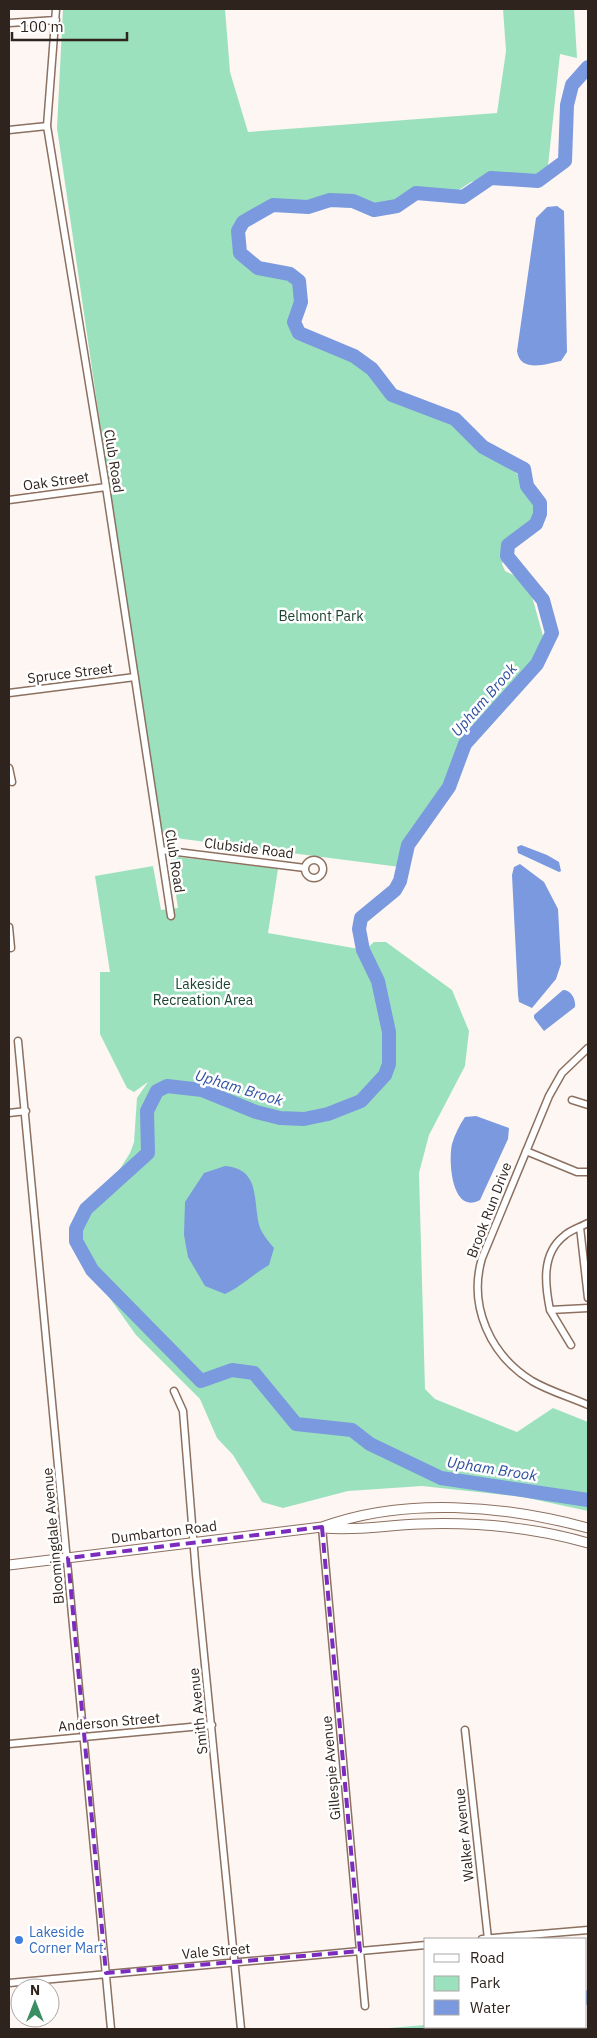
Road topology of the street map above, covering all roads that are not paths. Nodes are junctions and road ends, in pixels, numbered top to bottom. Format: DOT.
graph roads {
  1 [pos="56,9"];
  2 [pos="56,20"];
  3 [pos="9,23"];
  4 [pos="47,126"];
  5 [pos="9,130"];
  6 [pos="106,487"];
  7 [pos="9,500"];
  8 [pos="135,677"];
  9 [pos="9,693"];
  10 [pos="9,768"];
  11 [pos="12,782"];
  12 [pos="161,850"];
  13 [pos="305,868"];
  14 [pos="171,916"];
  15 [pos="9,927"];
  16 [pos="12,948"];
  17 [pos="18,1041"];
  18 [pos="588,1048"];
  19 [pos="572,1100"];
  20 [pos="588,1105"];
  21 [pos="26,1111"];
  22 [pos="9,1112"];
  23 [pos="526,1151"];
  24 [pos="588,1172"];
  25 [pos="588,1223"];
  26 [pos="580,1227"];
  27 [pos="588,1298"];
  28 [pos="588,1308"];
  29 [pos="550,1310"];
  30 [pos="571,1345"];
  31 [pos="174,1391"];
  32 [pos="588,1405"];
  33 [pos="322,1527"];
  34 [pos="588,1528"];
  35 [pos="194,1542"];
  36 [pos="588,1543"];
  37 [pos="68,1558"];
  38 [pos="9,1565"];
  39 [pos="212,1725"];
  40 [pos="465,1730"];
  41 [pos="84,1736"];
  42 [pos="9,1744"];
  43 [pos="588,1930"];
  44 [pos="488,1938"];
  45 [pos="499,1938"];
  46 [pos="424,1944"];
  47 [pos="360,1951"];
  48 [pos="234,1962"];
  49 [pos="106,1973"];
  50 [pos="9,1982"];
  51 [pos="365,2006"];
  52 [pos="111,2029"];
  53 [pos="241,2029"];
  1 -- 2 [label="street, Club Road"];
  2 -- 3 [label="street"];
  2 -- 4 [label="street, Club Road"];
  4 -- 5 [label="street"];
  4 -- 6 [label="street, Club Road"];
  6 -- 7 [label="street, Oak Street"];
  6 -- 8 [label="street, Club Road"];
  8 -- 9 [label="street, Spruce Street"];
  8 -- 12 [label="street, Club Road"];
  10 -- 11 [label="street"];
  12 -- 13 [label="street, Clubside Road"];
  12 -- 14 [label="street, Club Road"];
  15 -- 16 [label="street"];
  17 -- 21 [label="street, Bloomingdale Avenue"];
  18 -- 23 [label="street, Brook Run Drive"];
  19 -- 20 [label="street"];
  21 -- 22 [label="street"];
  21 -- 37 [label="street, Bloomingdale Avenue"];
  23 -- 24 [label="street"];
  23 -- 32 [label="street, Brook Run Drive"];
  25 -- 26 [label="street"];
  26 -- 27 [label="street"];
  26 -- 29 [label="street"];
  28 -- 29 [label="street"];
  29 -- 30 [label="street"];
  31 -- 35 [label="street, Smith Avenue"];
  33 -- 34 [label="main road, Dumbarton Road"];
  33 -- 35 [label="main road, Dumbarton Road"];
  33 -- 36 [label="main road, Dumbarton Road"];
  33 -- 47 [label="street, Gillespie Avenue"];
  35 -- 37 [label="main road, Dumbarton Road"];
  35 -- 39 [label="street, Smith Avenue"];
  37 -- 38 [label="main road, Dumbarton Road"];
  37 -- 41 [label="street, Bloomingdale Avenue"];
  39 -- 41 [label="street, Anderson Street"];
  39 -- 48 [label="street, Smith Avenue"];
  40 -- 44 [label="street, Walker Avenue"];
  41 -- 42 [label="street, Anderson Street"];
  41 -- 49 [label="street, Bloomingdale Avenue"];
  43 -- 45 [label="street"];
  46 -- 47 [label="street, Vale Street"];
  47 -- 48 [label="street, Vale Street"];
  47 -- 51 [label="street, Gillespie Avenue"];
  48 -- 49 [label="street, Vale Street"];
  48 -- 53 [label="street, Smith Avenue"];
  49 -- 50 [label="street, Vale Street"];
  49 -- 52 [label="street, Bloomingdale Avenue"];
}
